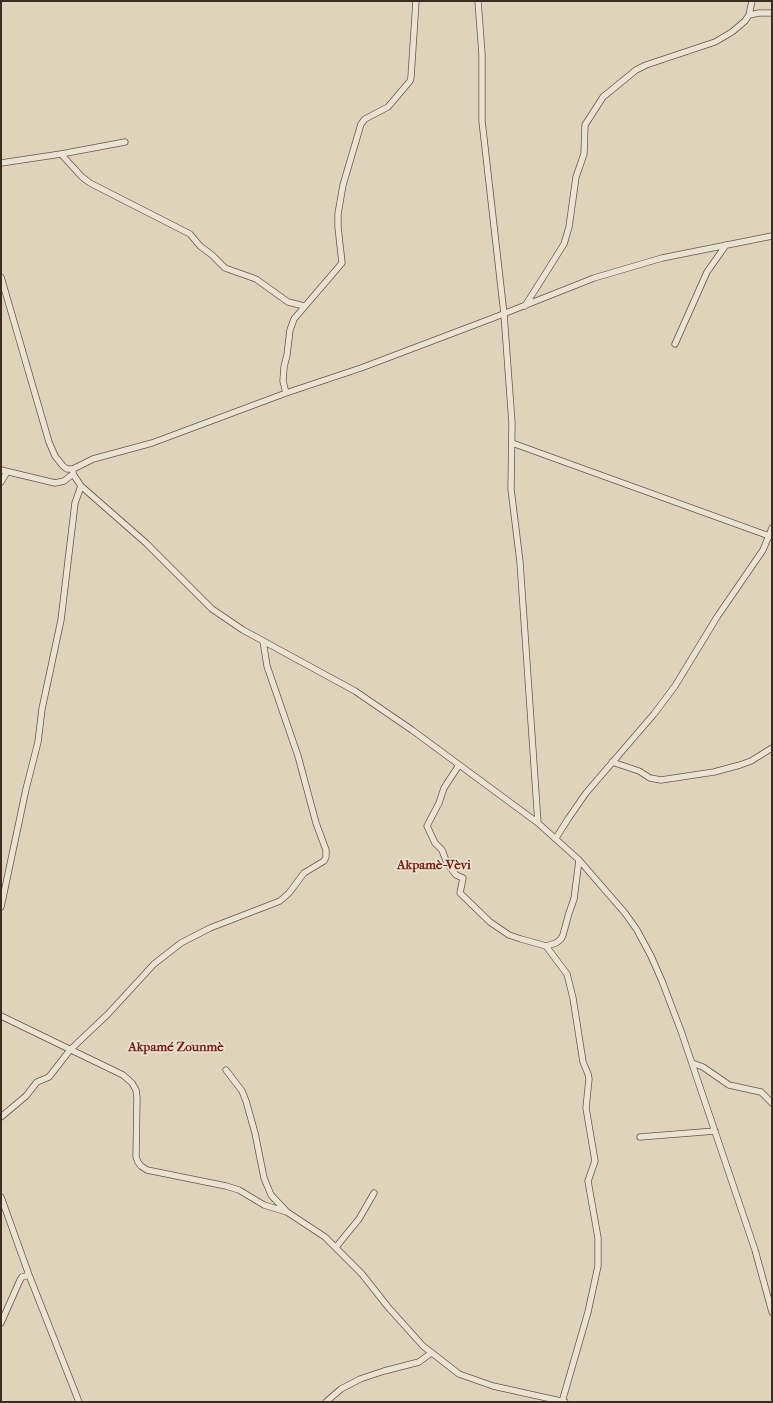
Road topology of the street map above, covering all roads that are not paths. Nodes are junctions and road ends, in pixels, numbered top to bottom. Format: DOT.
graph roads {
  1 [pos="416,1"];
  2 [pos="478,1"];
  3 [pos="752,1"];
  4 [pos="772,13"];
  5 [pos="749,15"];
  6 [pos="125,142"];
  7 [pos="61,154"];
  8 [pos="1,162"];
  9 [pos="772,236"];
  10 [pos="726,245"];
  11 [pos="1,277"];
  12 [pos="304,306"];
  13 [pos="524,306"];
  14 [pos="504,314"];
  15 [pos="675,344"];
  16 [pos="286,393"];
  17 [pos="512,443"];
  18 [pos="4,471"];
  19 [pos="73,471"];
  20 [pos="1,482"];
  21 [pos="81,486"];
  22 [pos="772,528"];
  23 [pos="771,537"];
  24 [pos="263,641"];
  25 [pos="772,748"];
  26 [pos="612,762"];
  27 [pos="458,765"];
  28 [pos="538,823"];
  29 [pos="556,838"];
  30 [pos="579,860"];
  31 [pos="3,892"];
  32 [pos="1,907"];
  33 [pos="546,946"];
  34 [pos="1,1016"];
  35 [pos="70,1050"];
  36 [pos="692,1063"];
  37 [pos="226,1070"];
  38 [pos="772,1103"];
  39 [pos="1,1117"];
  40 [pos="715,1131"];
  41 [pos="640,1137"];
  42 [pos="374,1193"];
  43 [pos="1,1197"];
  44 [pos="287,1212"];
  45 [pos="336,1247"];
  46 [pos="29,1275"];
  47 [pos="772,1312"];
  48 [pos="1,1323"];
  49 [pos="431,1353"];
  50 [pos="79,1402"];
  51 [pos="326,1402"];
  52 [pos="563,1402"];
  1 -- 12 [label="street"];
  2 -- 14 [label="street"];
  3 -- 5 [label="street"];
  4 -- 5 [label="street"];
  5 -- 13 [label="street"];
  6 -- 7 [label="street"];
  7 -- 8 [label="street"];
  7 -- 12 [label="street"];
  9 -- 10 [label="street"];
  10 -- 13 [label="street"];
  10 -- 15 [label="street"];
  11 -- 19 [label="street"];
  12 -- 16 [label="street"];
  13 -- 14 [label="street"];
  14 -- 16 [label="street"];
  14 -- 17 [label="street"];
  16 -- 19 [label="street"];
  17 -- 23 [label="street"];
  17 -- 28 [label="street"];
  18 -- 19 [label="street"];
  18 -- 20 [label="street"];
  19 -- 21 [label="street"];
  21 -- 24 [label="street"];
  21 -- 31 [label="street"];
  22 -- 23 [label="street"];
  23 -- 26 [label="street"];
  24 -- 27 [label="street"];
  24 -- 35 [label="street"];
  25 -- 26 [label="street"];
  26 -- 29 [label="street"];
  27 -- 28 [label="street"];
  27 -- 33 [label="street"];
  28 -- 29 [label="street"];
  29 -- 30 [label="street"];
  30 -- 33 [label="street"];
  30 -- 36 [label="street"];
  31 -- 32 [label="street"];
  33 -- 52 [label="street"];
  34 -- 35 [label="street"];
  35 -- 39 [label="street"];
  35 -- 44 [label="street"];
  36 -- 38 [label="street"];
  36 -- 40 [label="street"];
  37 -- 44 [label="street"];
  40 -- 41 [label="street"];
  40 -- 47 [label="street"];
  42 -- 45 [label="street"];
  43 -- 46 [label="street"];
  44 -- 45 [label="street"];
  45 -- 49 [label="street"];
  46 -- 48 [label="street"];
  46 -- 50 [label="street"];
  49 -- 51 [label="street"];
  49 -- 52 [label="street"];
}
